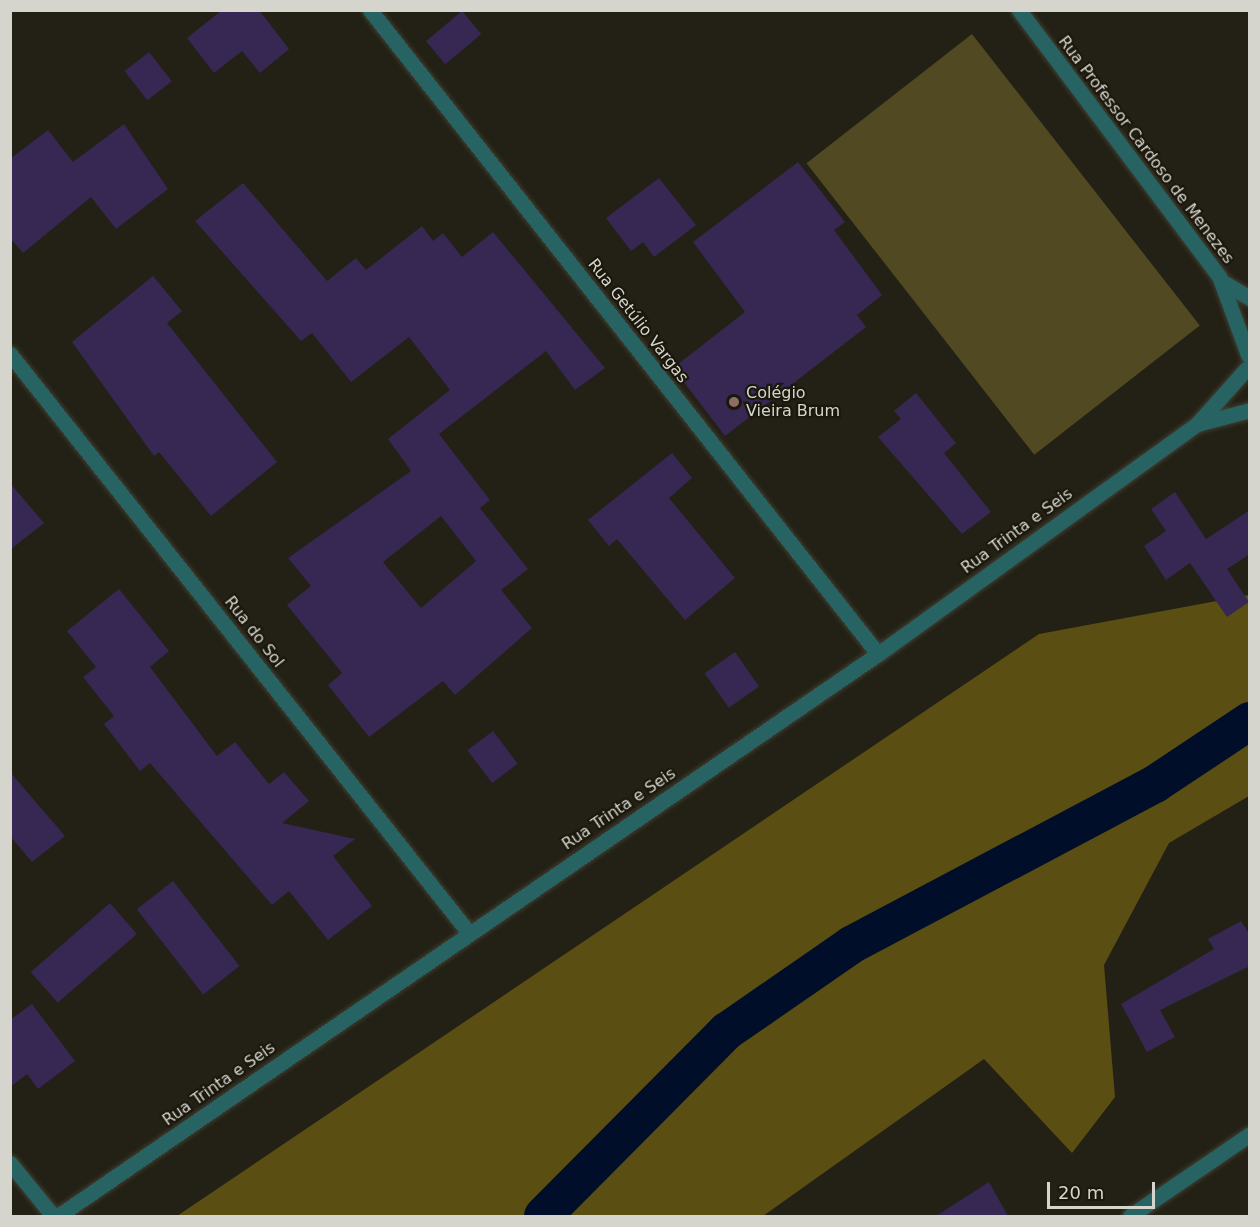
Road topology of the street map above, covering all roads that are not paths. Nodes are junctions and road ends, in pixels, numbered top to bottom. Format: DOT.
graph roads {
  1 [pos="370,10"];
  2 [pos="1019,10"];
  3 [pos="1223,282"];
  4 [pos="1250,298"];
  5 [pos="10,354"];
  6 [pos="1248,363"];
  7 [pos="1250,410"];
  8 [pos="1197,424"];
  9 [pos="878,654"];
  10 [pos="469,933"];
  11 [pos="1250,1134"];
  12 [pos="10,1163"];
  13 [pos="53,1216"];
  14 [pos="58,1216"];
  15 [pos="1130,1216"];
  1 -- 9 [label="street, Rua Getúlio Vargas"];
  2 -- 3 [label="street, Rua Professor Cardoso de Menezes"];
  3 -- 4 [label="street, Rua Professor Cardoso de Menezes"];
  3 -- 6 [label="street, Rua Professor Cardoso de Menezes"];
  5 -- 10 [label="street, Rua do Sol"];
  6 -- 8 [label="street, Rua Trinta e Seis"];
  7 -- 8 [label="street, Rua Trinta e Seis"];
  8 -- 9 [label="street, Rua Trinta e Seis"];
  9 -- 10 [label="street, Rua Trinta e Seis"];
  10 -- 14 [label="street, Rua Trinta e Seis"];
  11 -- 15 [label="street"];
  12 -- 13 [label="street"];
}
